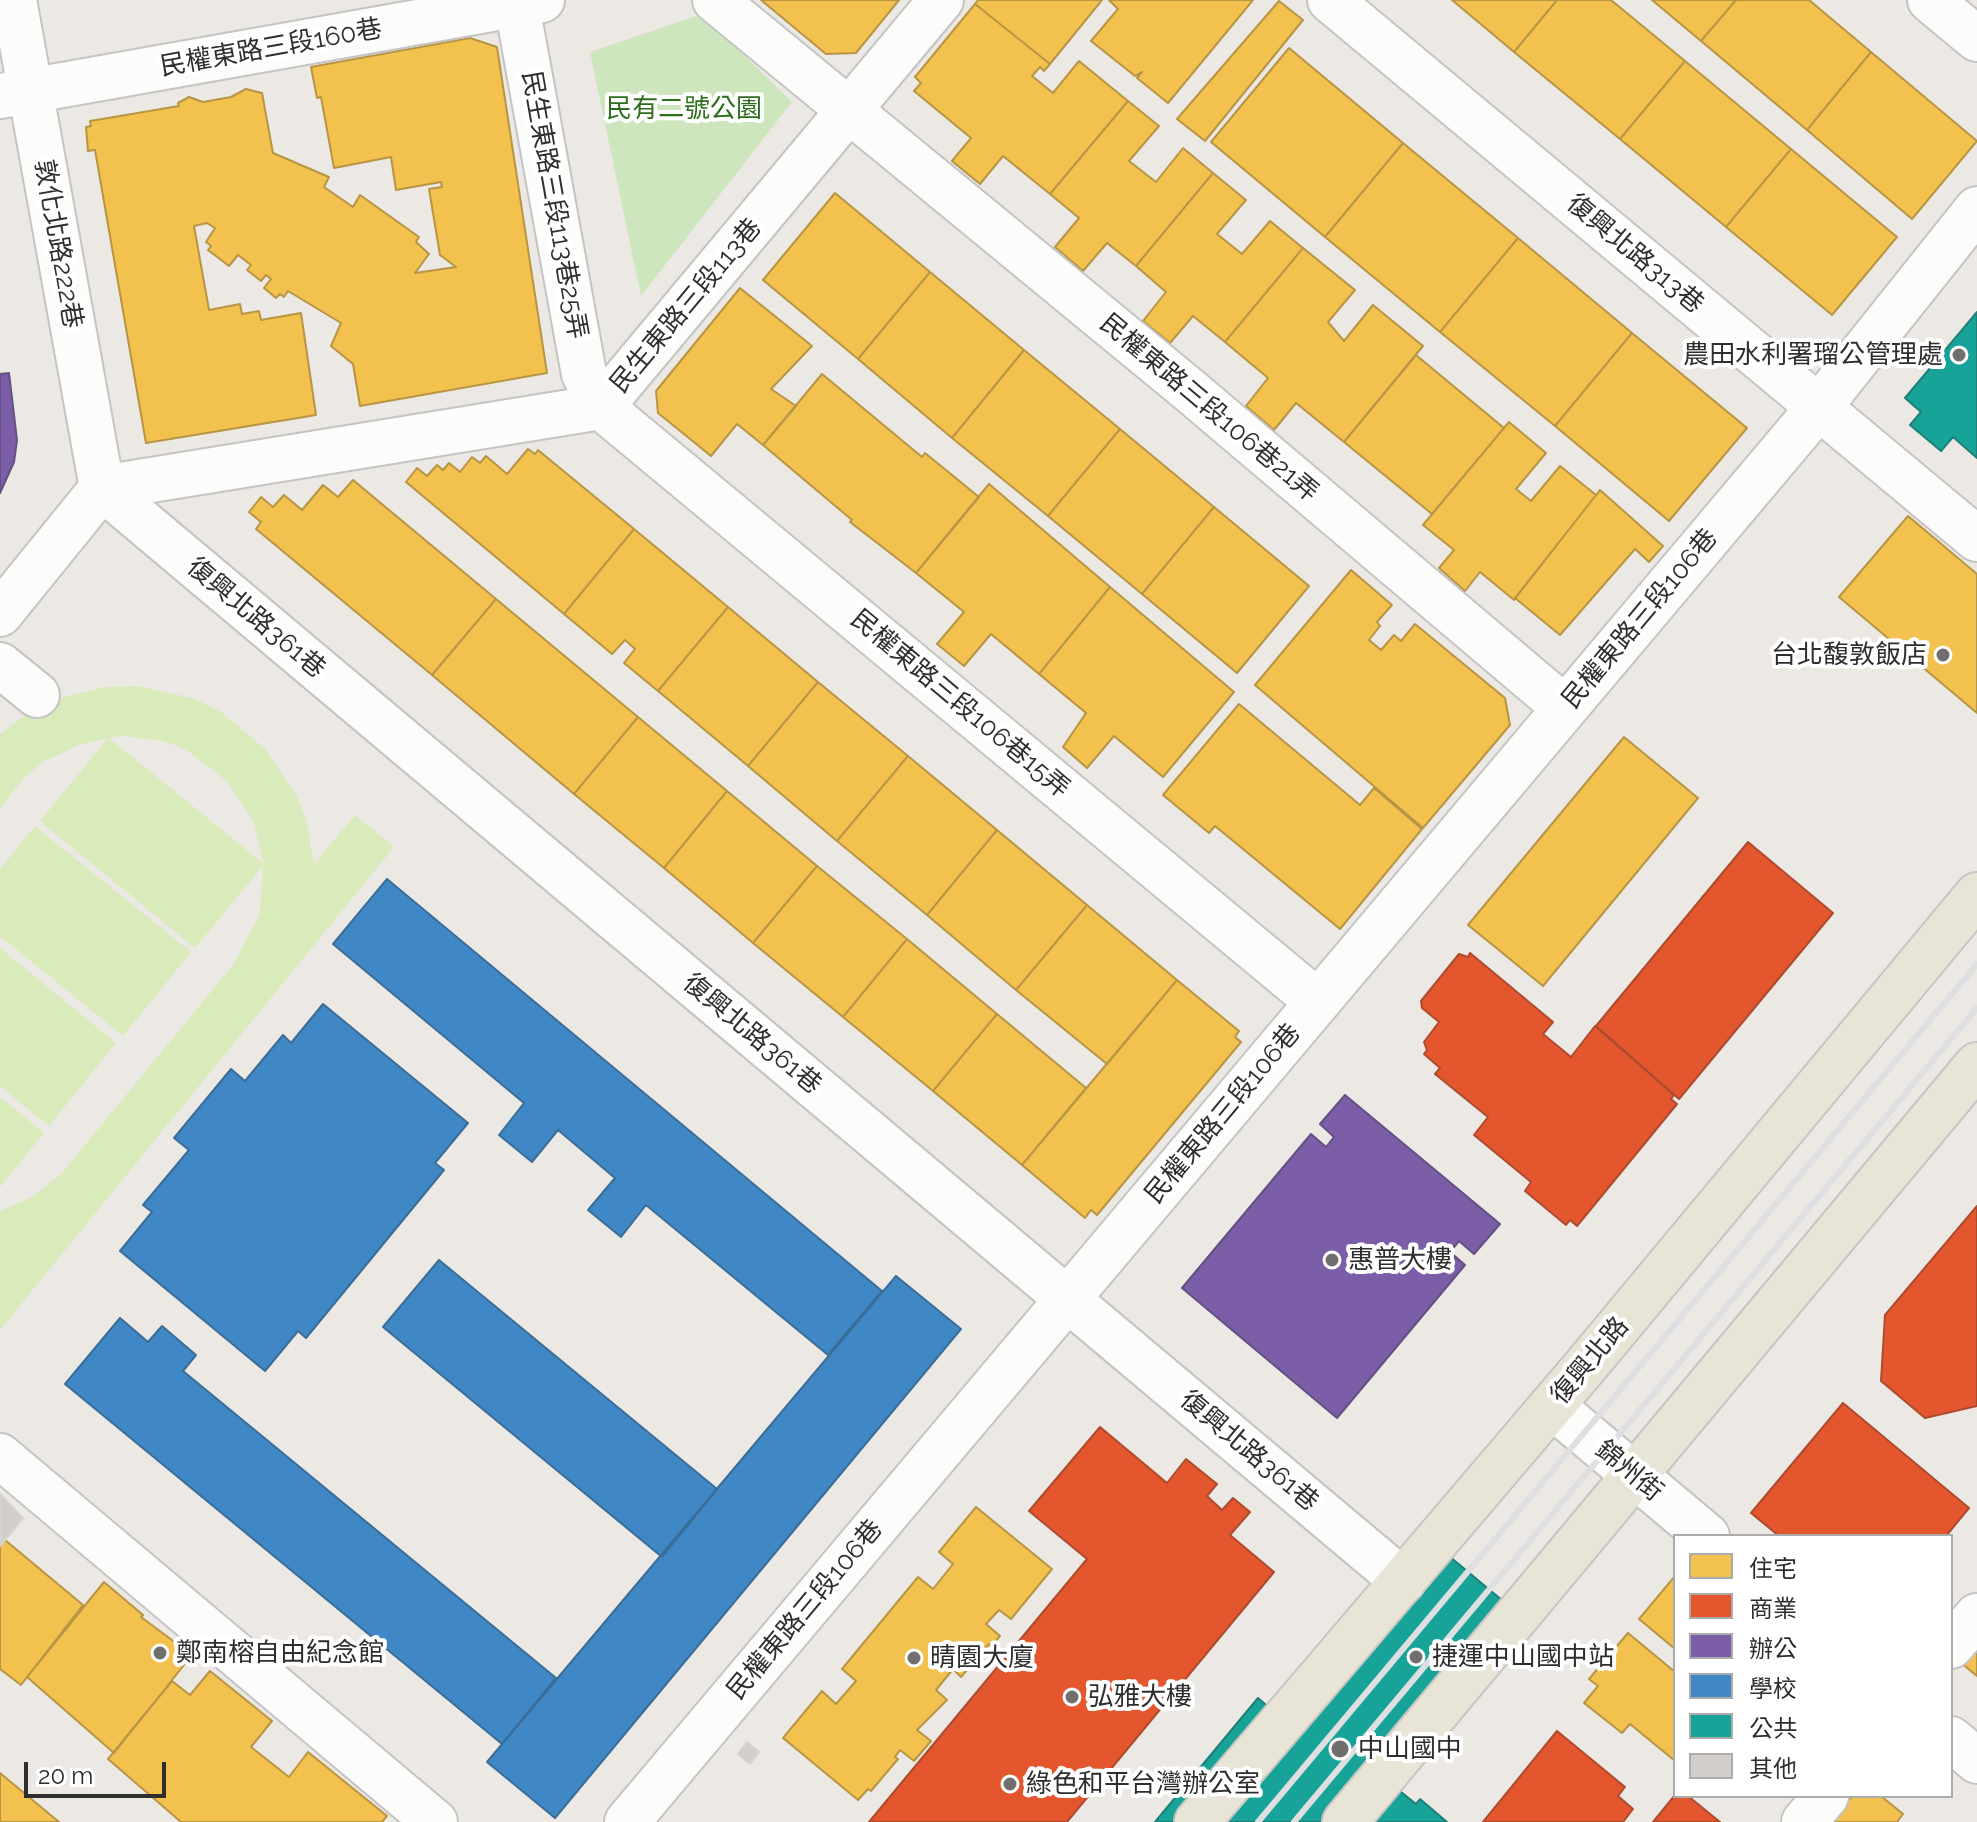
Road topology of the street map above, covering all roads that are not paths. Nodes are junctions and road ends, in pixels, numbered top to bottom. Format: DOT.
graph roads {
  1 [pos="14,0"];
  2 [pos="715,0"];
  3 [pos="941,0"];
  4 [pos="1330,0"];
  5 [pos="1930,0"];
  6 [pos="525,1"];
  7 [pos="1977,39"];
  8 [pos="15,93"];
  9 [pos="849,111"];
  10 [pos="1977,209"];
  11 [pos="601,407"];
  12 [pos="1819,407"];
  13 [pos="102,488"];
  14 [pos="1977,539"];
  15 [pos="0,614"];
  16 [pos="0,665"];
  17 [pos="37,695"];
  18 [pos="1565,708"];
  19 [pos="1977,895"];
  20 [pos="1318,1002"];
  21 [pos="1977,1065"];
  22 [pos="1067,1299"];
  23 [pos="1552,1406"];
  24 [pos="0,1456"];
  25 [pos="1635,1475"];
  26 [pos="1705,1534"];
  27 [pos="1403,1581"];
  28 [pos="1977,1616"];
  29 [pos="1953,1644"];
  30 [pos="1953,1741"];
  31 [pos="1977,1761"];
  32 [pos="1824,1798"];
  33 [pos="435,1822"];
  34 [pos="627,1822"];
  35 [pos="1197,1822"];
  36 [pos="1345,1822"];
  37 [pos="1804,1822"];
  1 -- 8 [label="street, 敦化北路222巷"];
  2 -- 9 [label="street"];
  3 -- 9 [label="street, 民生東路三段113巷"];
  4 -- 12 [label="street, 復興北路313巷"];
  5 -- 7 [label="street"];
  6 -- 8 [label="street, 民權東路三段160巷"];
  6 -- 11 [label="street, 民生東路三段113巷25弄"];
  8 -- 13 [label="street, 敦化北路222巷"];
  9 -- 11 [label="street, 民生東路三段113巷"];
  9 -- 18 [label="street, 民權東路三段106巷21弄"];
  10 -- 12 [label="street, 民權東路三段106巷"];
  11 -- 13 [label="street, 民生東路三段113巷"];
  11 -- 20 [label="street, 民權東路三段106巷15弄"];
  12 -- 14 [label="street, 復興北路313巷"];
  12 -- 18 [label="street, 民權東路三段106巷"];
  13 -- 15 [label="street"];
  13 -- 22 [label="street, 復興北路361巷"];
  16 -- 17 [label="street"];
  18 -- 20 [label="street, 民權東路三段106巷"];
  19 -- 23 [label="main road, 復興北路"];
  20 -- 22 [label="street, 民權東路三段106巷"];
  21 -- 25 [label="main road"];
  22 -- 27 [label="street, 復興北路361巷"];
  22 -- 34 [label="street, 民權東路三段106巷"];
  23 -- 25 [label="street, 錦州街"];
  23 -- 27 [label="main road, 復興北路"];
  24 -- 33 [label="street"];
  25 -- 26 [label="street, 錦州街"];
  25 -- 36 [label="main road"];
  27 -- 35 [label="main road, 復興北路"];
  28 -- 29 [label="street"];
  30 -- 31 [label="street"];
  32 -- 37 [label="street"];
}
